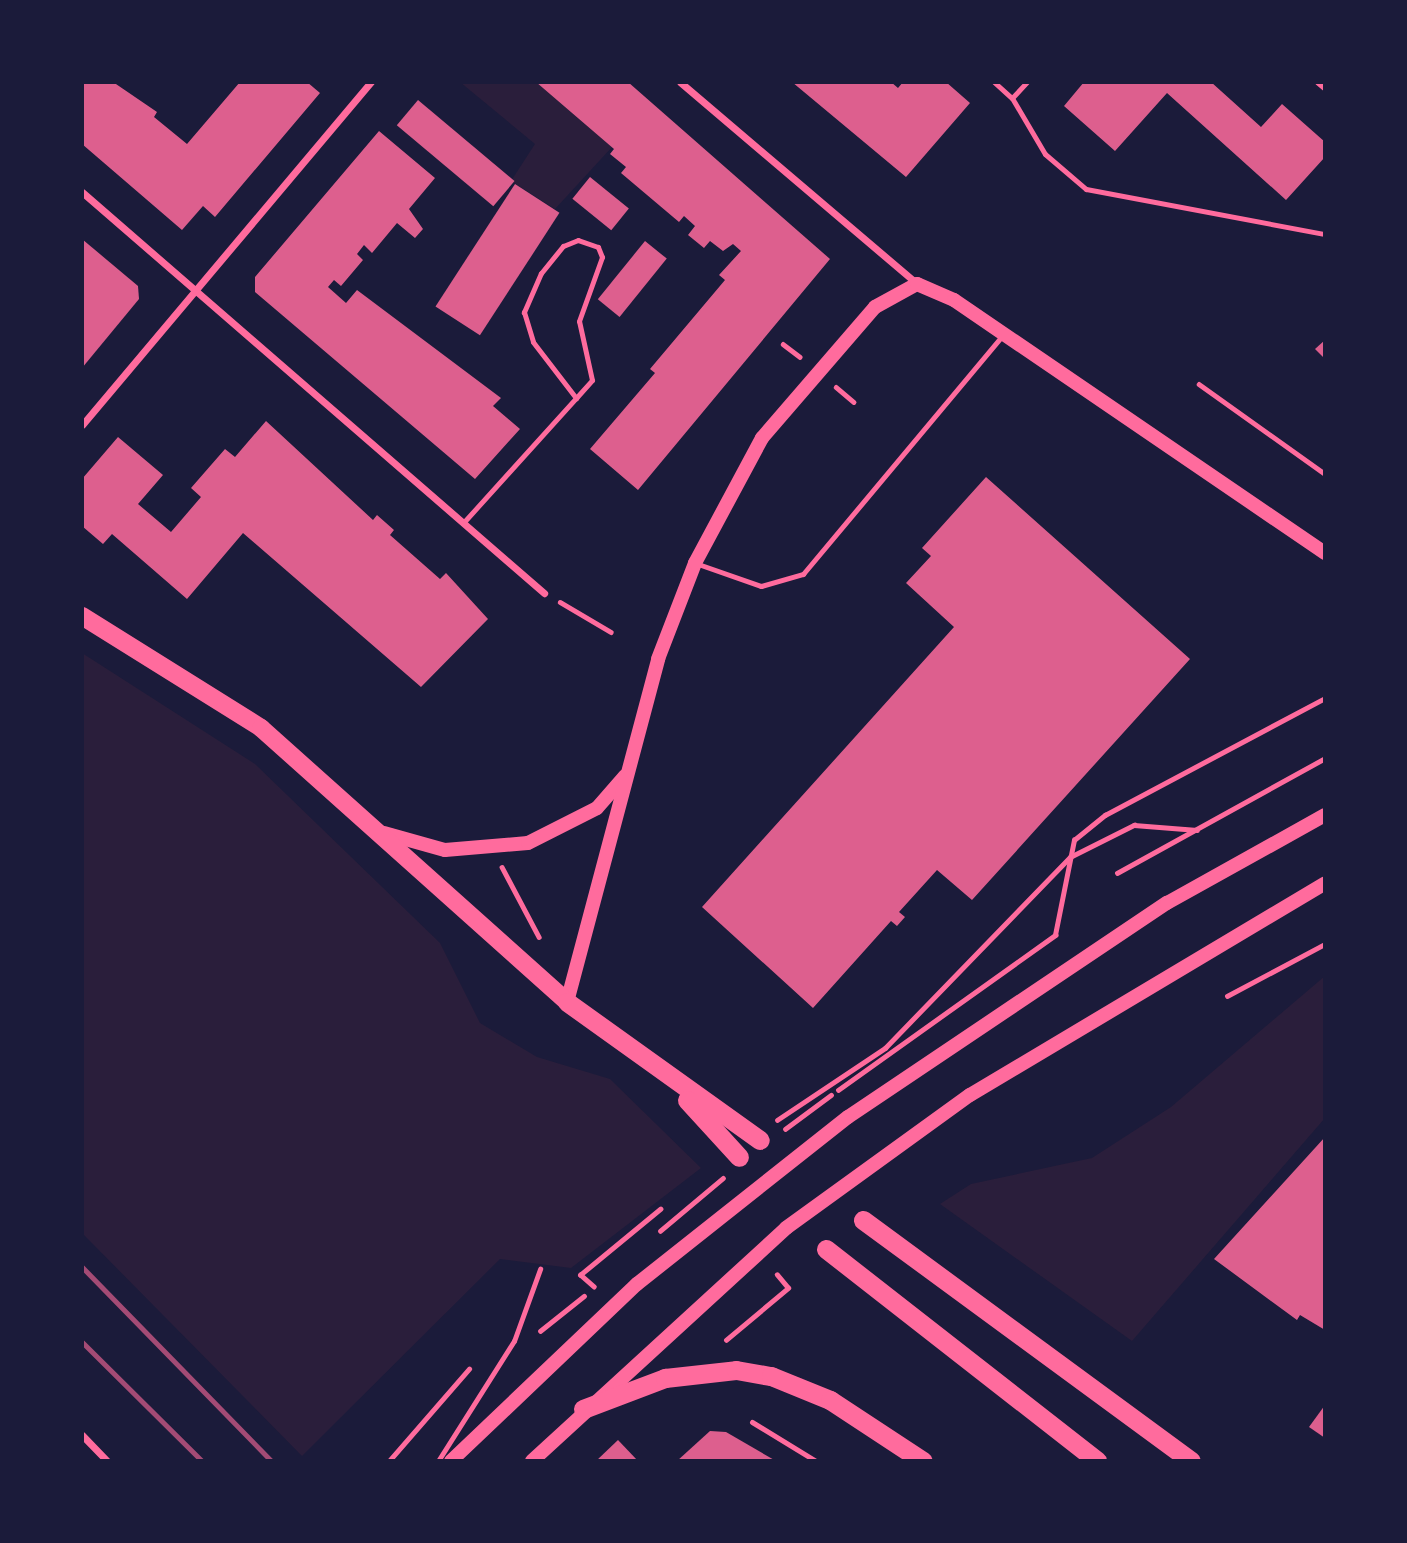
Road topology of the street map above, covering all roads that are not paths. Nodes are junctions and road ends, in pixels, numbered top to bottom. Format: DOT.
graph roads {
  1 [pos="371,82"];
  2 [pos="680,82"];
  3 [pos="993,82"];
  4 [pos="1027,82"];
  5 [pos="1317,82"];
  6 [pos="1325,89"];
  7 [pos="1012,97"];
  8 [pos="82,192"];
  9 [pos="1325,233"];
  10 [pos="917,284"];
  11 [pos="196,289"];
  12 [pos="1004,333"];
  13 [pos="576,398"];
  14 [pos="82,425"];
  15 [pos="463,523"];
  16 [pos="1325,553"];
  17 [pos="695,563"];
  18 [pos="544,593"];
  19 [pos="82,615"];
  20 [pos="628,772"];
  21 [pos="1325,815"];
  22 [pos="384,833"];
  23 [pos="1325,883"];
  24 [pos="567,1002"];
  25 [pos="665,1076"];
  26 [pos="764,1133"];
  27 [pos="739,1157"];
  28 [pos="863,1220"];
  29 [pos="826,1249"];
  30 [pos="540,1269"];
  31 [pos="583,1409"];
  32 [pos="752,1422"];
  33 [pos="82,1435"];
  34 [pos="107,1461"];
  35 [pos="438,1461"];
  36 [pos="451,1461"];
  37 [pos="532,1461"];
  38 [pos="816,1461"];
  39 [pos="923,1461"];
  40 [pos="1097,1461"];
  41 [pos="1191,1461"];
  1 -- 11 [label="street"];
  2 -- 10 [label="street"];
  3 -- 7 [label="lane"];
  4 -- 7 [label="lane"];
  5 -- 6 [label="lane"];
  7 -- 9 [label="lane"];
  8 -- 11 [label="street"];
  10 -- 12 [label="main road"];
  10 -- 17 [label="main road"];
  11 -- 14 [label="street"];
  11 -- 15 [label="street"];
  12 -- 16 [label="main road"];
  12 -- 17 [label="lane"];
  13 -- 13 [label="lane"];
  13 -- 15 [label="lane"];
  15 -- 18 [label="street"];
  17 -- 20 [label="main road"];
  19 -- 22 [label="main road"];
  20 -- 22 [label="main road"];
  20 -- 24 [label="main road"];
  21 -- 36 [label="main road"];
  22 -- 24 [label="main road"];
  23 -- 31 [label="main road"];
  24 -- 25 [label="highway"];
  25 -- 26 [label="highway"];
  25 -- 27 [label="highway"];
  28 -- 41 [label="highway"];
  29 -- 40 [label="highway"];
  30 -- 35 [label="lane"];
  31 -- 37 [label="main road"];
  31 -- 39 [label="highway"];
  32 -- 38 [label="lane"];
  33 -- 34 [label="street"];
}
